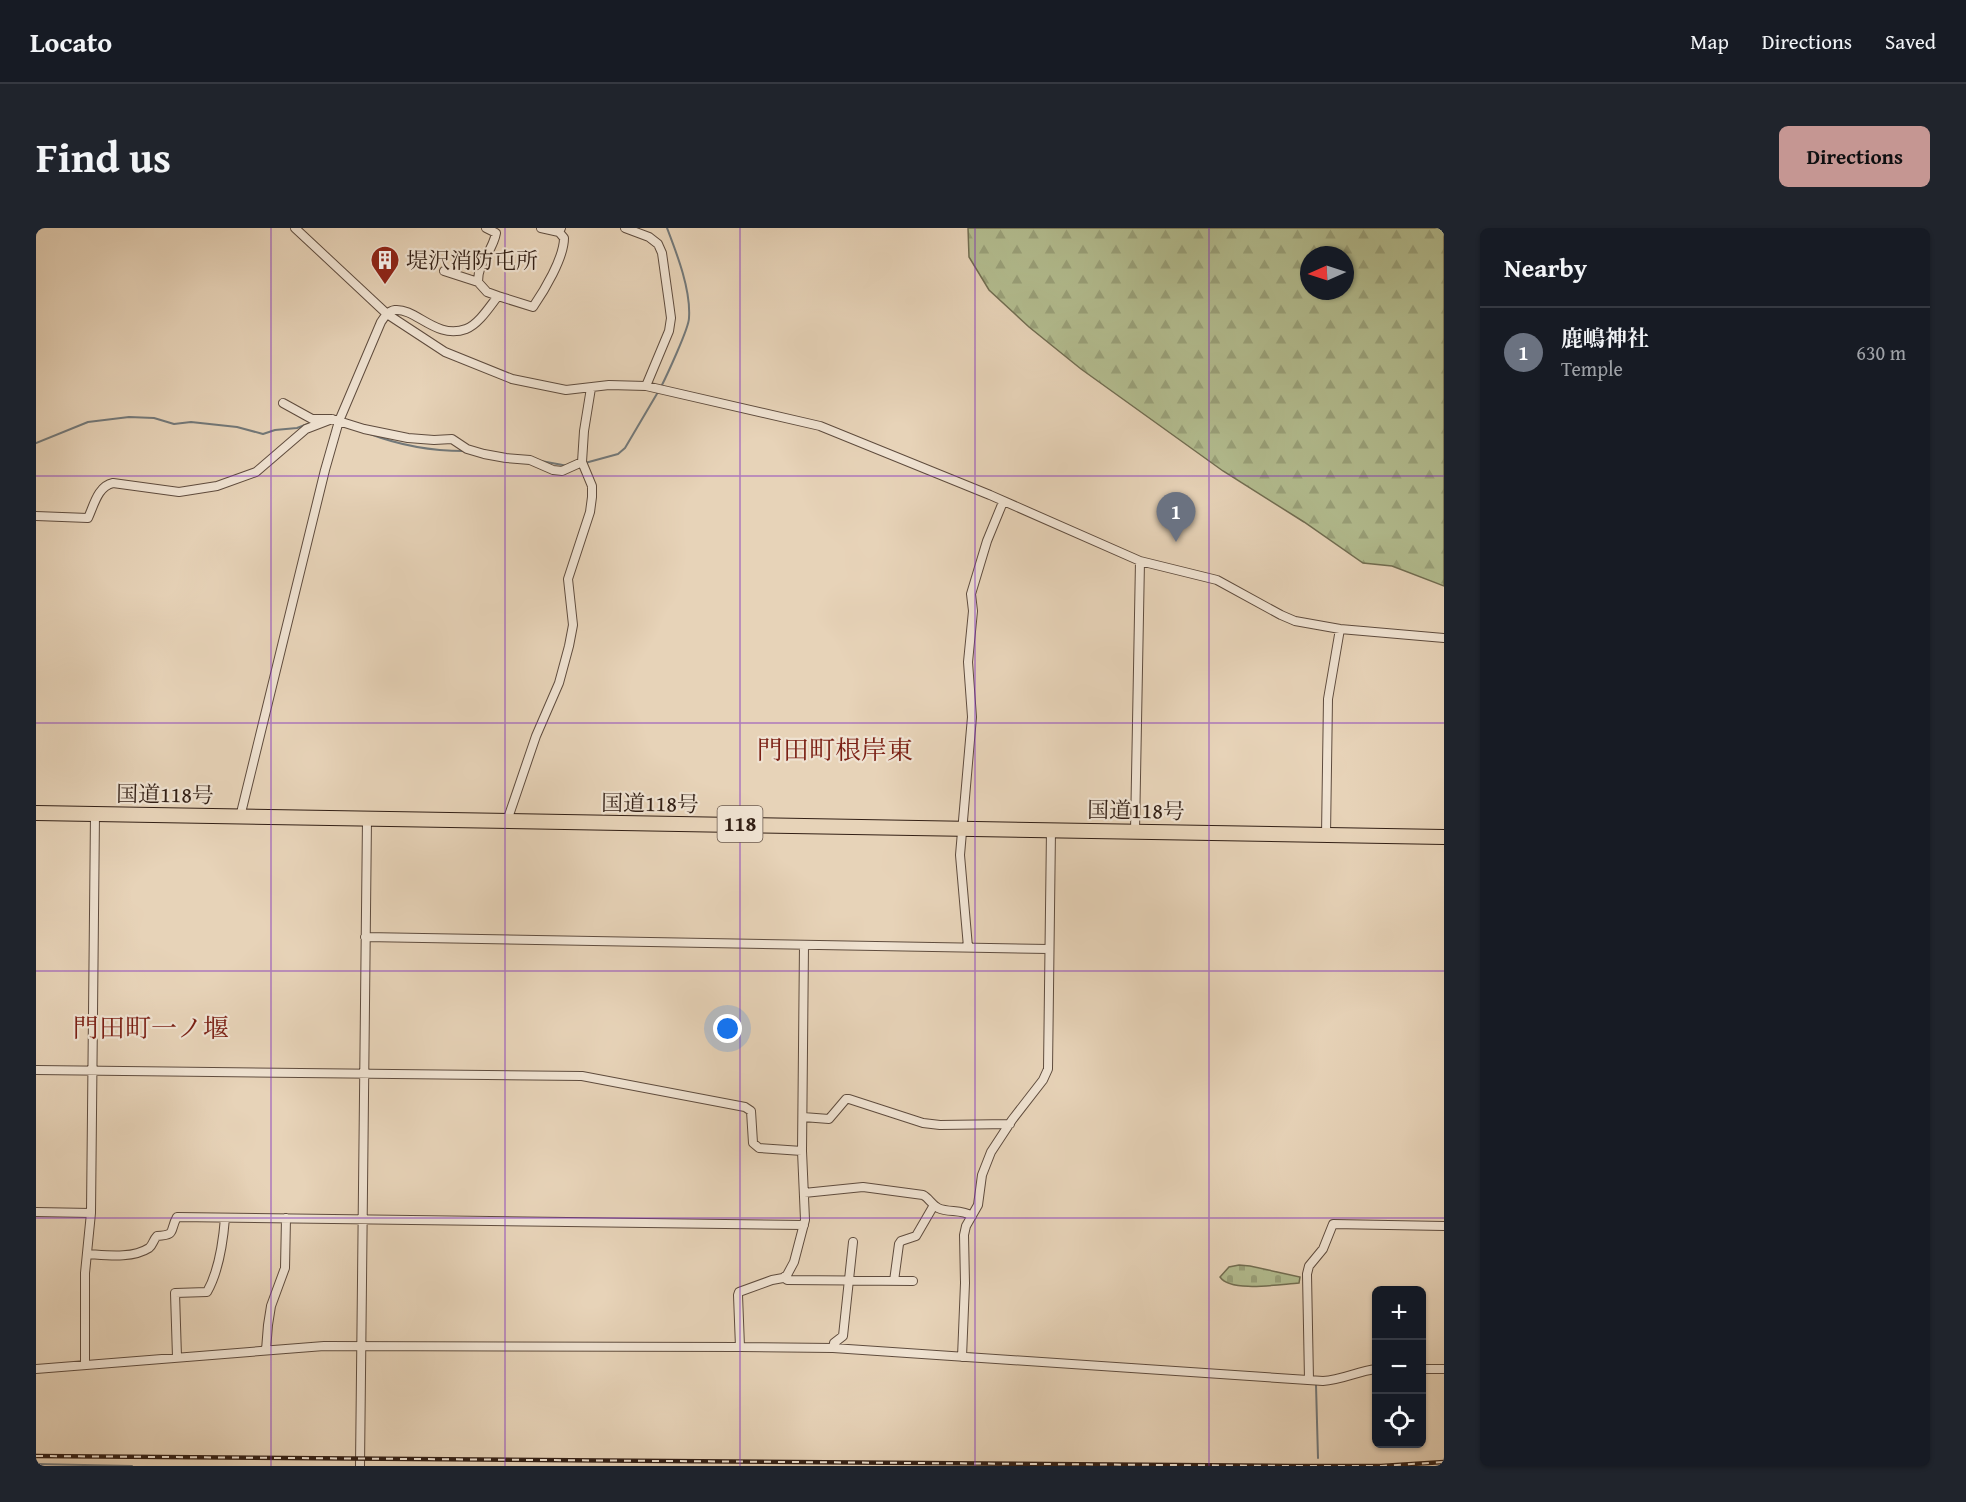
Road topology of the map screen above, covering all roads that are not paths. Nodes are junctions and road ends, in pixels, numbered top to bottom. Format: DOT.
graph roads {
  1 [pos="295,228"];
  2 [pos="486,228"];
  3 [pos="540,228"];
  4 [pos="625,228"];
  5 [pos="560,230"];
  6 [pos="444,271"];
  7 [pos="478,282"];
  8 [pos="498,296"];
  9 [pos="387,314"];
  10 [pos="646,386"];
  11 [pos="591,388"];
  12 [pos="283,403"];
  13 [pos="336,420"];
  14 [pos="582,462"];
  15 [pos="1003,502"];
  16 [pos="36,516"];
  17 [pos="1140,561"];
  18 [pos="1340,629"];
  19 [pos="1444,638"];
  20 [pos="36,813"];
  21 [pos="95,814"];
  22 [pos="240,817"];
  23 [pos="367,819"];
  24 [pos="507,821"];
  25 [pos="962,829"];
  26 [pos="1051,830"];
  27 [pos="1135,831"];
  28 [pos="1326,835"];
  29 [pos="1444,837"];
  30 [pos="365,937"];
  31 [pos="804,945"];
  32 [pos="968,947"];
  33 [pos="1049,949"];
  34 [pos="36,1070"];
  35 [pos="92,1071"];
  36 [pos="363,1073"];
  37 [pos="803,1117"];
  38 [pos="1010,1124"];
  39 [pos="802,1151"];
  40 [pos="804,1193"];
  41 [pos="934,1205"];
  42 [pos="36,1212"];
  43 [pos="91,1213"];
  44 [pos="972,1216"];
  45 [pos="225,1218"];
  46 [pos="286,1218"];
  47 [pos="362,1218"];
  48 [pos="804,1225"];
  49 [pos="1444,1226"];
  50 [pos="853,1242"];
  51 [pos="87,1254"];
  52 [pos="784,1277"];
  53 [pos="849,1280"];
  54 [pos="894,1281"];
  55 [pos="913,1281"];
  56 [pos="360,1346"];
  57 [pos="740,1347"];
  58 [pos="833,1348"];
  59 [pos="266,1350"];
  60 [pos="177,1357"];
  61 [pos="962,1357"];
  62 [pos="85,1364"];
  63 [pos="36,1369"];
  64 [pos="1426,1369"];
  65 [pos="1444,1369"];
  66 [pos="1372,1370"];
  67 [pos="1309,1380"];
  68 [pos="360,1466"];
  1 -- 9 [label="street"];
  2 -- 7 [label="street"];
  3 -- 5 [label="street"];
  4 -- 10 [label="street"];
  5 -- 8 [label="street"];
  6 -- 7 [label="street"];
  7 -- 8 [label="street"];
  8 -- 9 [label="street"];
  9 -- 11 [label="street"];
  9 -- 13 [label="street"];
  10 -- 11 [label="street"];
  10 -- 15 [label="street"];
  11 -- 14 [label="street"];
  12 -- 13 [label="street"];
  13 -- 14 [label="street"];
  13 -- 16 [label="street"];
  13 -- 22 [label="street"];
  14 -- 24 [label="street"];
  15 -- 17 [label="street"];
  15 -- 25 [label="street"];
  17 -- 18 [label="street"];
  17 -- 27 [label="street"];
  18 -- 19 [label="street"];
  18 -- 28 [label="street"];
  20 -- 21 [label="highway, 国道118号 / 118"];
  21 -- 22 [label="highway, 国道118号 / 118"];
  21 -- 35 [label="street"];
  22 -- 23 [label="highway, 国道118号 / 118"];
  23 -- 24 [label="highway, 国道118号 / 118"];
  23 -- 30 [label="street"];
  24 -- 25 [label="highway, 国道118号 / 118"];
  25 -- 26 [label="highway, 国道118号 / 118"];
  25 -- 32 [label="street"];
  26 -- 27 [label="highway, 国道118号 / 118"];
  26 -- 33 [label="street"];
  27 -- 28 [label="highway, 国道118号 / 118"];
  28 -- 29 [label="highway, 国道118号 / 118"];
  30 -- 31 [label="street"];
  30 -- 36 [label="street"];
  31 -- 32 [label="street"];
  31 -- 37 [label="street"];
  32 -- 33 [label="street"];
  33 -- 38 [label="street"];
  34 -- 35 [label="street"];
  35 -- 36 [label="street"];
  35 -- 43 [label="street"];
  36 -- 39 [label="street"];
  36 -- 47 [label="street"];
  37 -- 38 [label="street"];
  37 -- 39 [label="street"];
  38 -- 44 [label="street"];
  39 -- 40 [label="street"];
  40 -- 41 [label="street"];
  40 -- 48 [label="street"];
  41 -- 44 [label="street"];
  41 -- 54 [label="street"];
  42 -- 43 [label="street"];
  43 -- 51 [label="street"];
  44 -- 61 [label="street"];
  45 -- 46 [label="street"];
  45 -- 51 [label="street"];
  45 -- 60 [label="street"];
  46 -- 47 [label="street"];
  46 -- 59 [label="street"];
  47 -- 48 [label="street"];
  47 -- 56 [label="street"];
  48 -- 52 [label="street"];
  49 -- 67 [label="street"];
  50 -- 53 [label="street"];
  51 -- 62 [label="street"];
  52 -- 53 [label="street"];
  52 -- 57 [label="street"];
  53 -- 54 [label="street"];
  53 -- 58 [label="street"];
  54 -- 55 [label="street"];
  56 -- 57 [label="street"];
  56 -- 59 [label="street"];
  56 -- 68 [label="street"];
  57 -- 58 [label="street"];
  58 -- 61 [label="street"];
  59 -- 60 [label="street"];
  60 -- 62 [label="street"];
  61 -- 67 [label="street"];
  62 -- 63 [label="street"];
  64 -- 65 [label="street"];
  66 -- 67 [label="street"];
}
